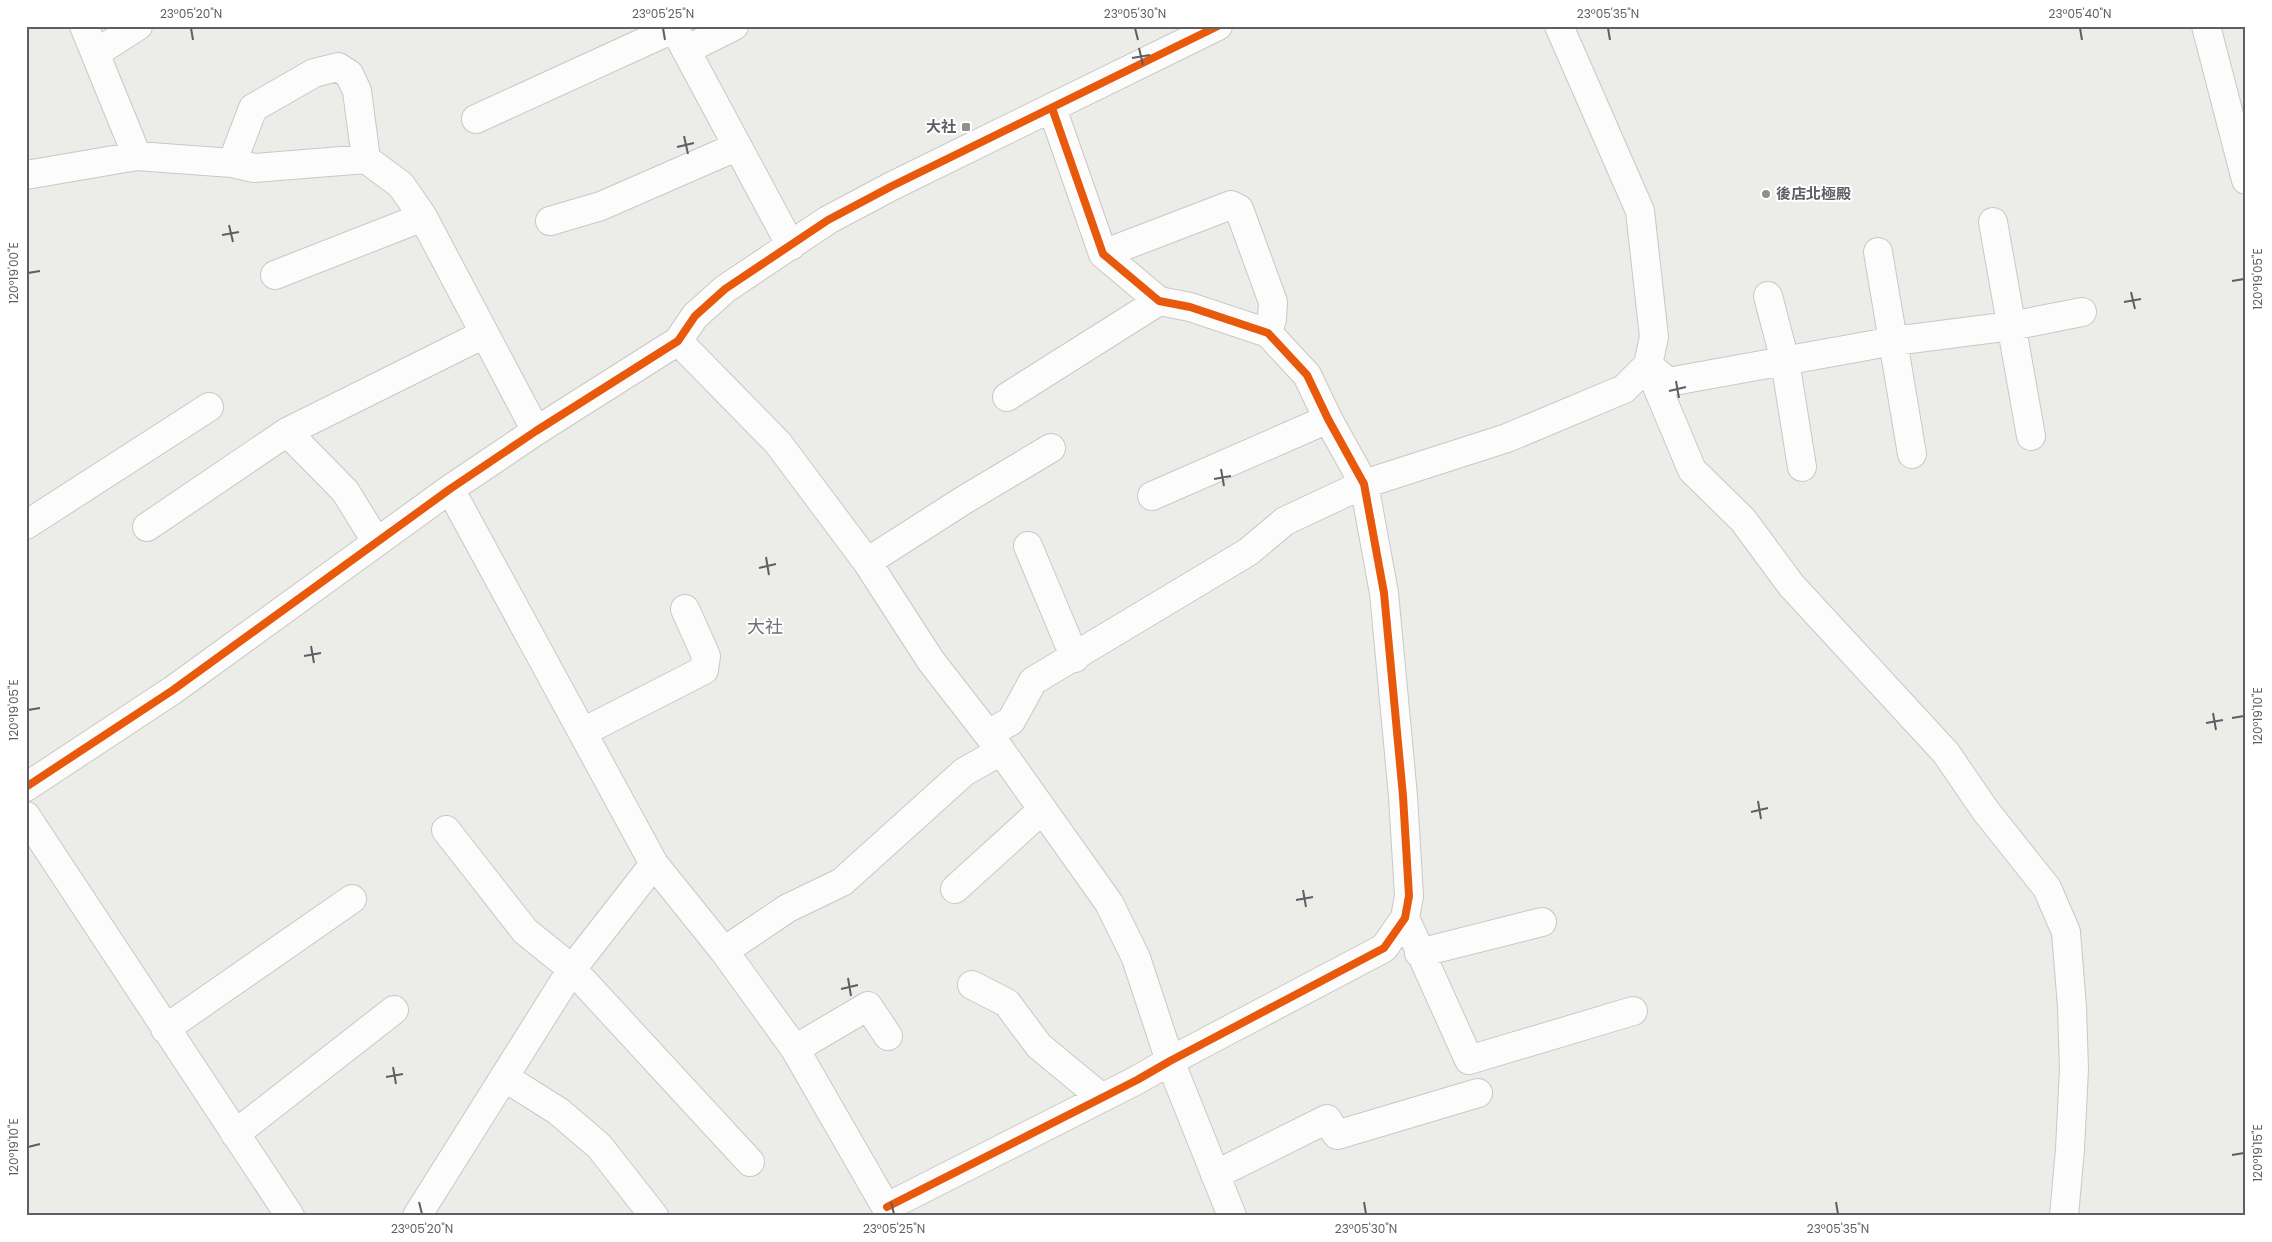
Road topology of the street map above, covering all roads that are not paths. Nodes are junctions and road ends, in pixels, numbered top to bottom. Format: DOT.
graph roads {
  1 [pos="84,26"];
  2 [pos="138,26"];
  3 [pos="734,26"];
  4 [pos="1218,26"];
  5 [pos="2206,26"];
  6 [pos="1567,29"];
  7 [pos="678,35"];
  8 [pos="96,53"];
  9 [pos="1052,108"];
  10 [pos="476,119"];
  11 [pos="736,147"];
  12 [pos="137,156"];
  13 [pos="366,160"];
  14 [pos="232,163"];
  15 [pos="26,175"];
  16 [pos="2246,180"];
  17 [pos="423,217"];
  18 [pos="550,221"];
  19 [pos="1993,222"];
  20 [pos="791,246"];
  21 [pos="1878,252"];
  22 [pos="1103,254"];
  23 [pos="275,275"];
  24 [pos="1768,296"];
  25 [pos="1159,301"];
  26 [pos="2082,312"];
  27 [pos="2011,326"];
  28 [pos="1268,333"];
  29 [pos="484,334"];
  30 [pos="678,341"];
  31 [pos="1894,342"];
  32 [pos="1785,361"];
  33 [pos="1648,366"];
  34 [pos="1007,397"];
  35 [pos="210,407"];
  36 [pos="1328,420"];
  37 [pos="536,430"];
  38 [pos="287,432"];
  39 [pos="2031,436"];
  40 [pos="1051,448"];
  41 [pos="1912,454"];
  42 [pos="1802,467"];
  43 [pos="1364,484"];
  44 [pos="450,489"];
  45 [pos="1152,496"];
  46 [pos="26,525"];
  47 [pos="147,527"];
  48 [pos="376,541"];
  49 [pos="1028,546"];
  50 [pos="867,562"];
  51 [pos="685,609"];
  52 [pos="1075,658"];
  53 [pos="583,732"];
  54 [pos="994,743"];
  55 [pos="26,787"];
  56 [pos="1042,810"];
  57 [pos="26,816"];
  58 [pos="446,830"];
  59 [pos="654,864"];
  60 [pos="955,889"];
  61 [pos="352,899"];
  62 [pos="1405,918"];
  63 [pos="1542,922"];
  64 [pos="724,951"];
  65 [pos="1419,952"];
  66 [pos="572,969"];
  67 [pos="972,985"];
  68 [pos="394,1010"];
  69 [pos="1633,1011"];
  70 [pos="165,1029"];
  71 [pos="888,1036"];
  72 [pos="795,1049"];
  73 [pos="1170,1060"];
  74 [pos="504,1077"];
  75 [pos="1478,1093"];
  76 [pos="1102,1098"];
  77 [pos="235,1134"];
  78 [pos="750,1162"];
  79 [pos="1215,1175"];
  80 [pos="889,1211"];
  81 [pos="290,1216"];
  82 [pos="417,1216"];
  83 [pos="654,1216"];
  84 [pos="1232,1216"];
  85 [pos="2064,1216"];
  1 -- 8 [label="street"];
  2 -- 8 [label="street"];
  3 -- 7 [label="street"];
  4 -- 9 [label="street"];
  5 -- 16 [label="street"];
  6 -- 33 [label="street"];
  7 -- 10 [label="street"];
  7 -- 11 [label="street"];
  8 -- 12 [label="street"];
  9 -- 20 [label="street"];
  9 -- 22 [label="street"];
  11 -- 18 [label="street"];
  11 -- 20 [label="street"];
  12 -- 14 [label="street"];
  12 -- 15 [label="street"];
  13 -- 14 [label="street"];
  13 -- 14 [label="street"];
  13 -- 17 [label="street"];
  17 -- 23 [label="street"];
  17 -- 29 [label="street"];
  19 -- 27 [label="street"];
  20 -- 30 [label="street"];
  21 -- 31 [label="street"];
  22 -- 25 [label="street"];
  22 -- 28 [label="street"];
  24 -- 32 [label="street"];
  25 -- 28 [label="street"];
  25 -- 34 [label="street"];
  26 -- 27 [label="street"];
  27 -- 31 [label="street"];
  27 -- 39 [label="street"];
  28 -- 36 [label="street"];
  29 -- 37 [label="street"];
  29 -- 38 [label="street"];
  30 -- 37 [label="street"];
  30 -- 50 [label="street"];
  31 -- 32 [label="street"];
  31 -- 41 [label="street"];
  32 -- 33 [label="street"];
  32 -- 42 [label="street"];
  33 -- 43 [label="street"];
  33 -- 85 [label="street"];
  35 -- 46 [label="street"];
  36 -- 43 [label="street"];
  36 -- 45 [label="street"];
  37 -- 44 [label="street"];
  38 -- 47 [label="street"];
  38 -- 48 [label="street"];
  40 -- 50 [label="street"];
  43 -- 52 [label="street"];
  43 -- 62 [label="street"];
  44 -- 48 [label="street"];
  44 -- 53 [label="street"];
  48 -- 55 [label="street"];
  49 -- 52 [label="street"];
  50 -- 54 [label="street"];
  51 -- 53 [label="street"];
  52 -- 54 [label="street"];
  53 -- 59 [label="street"];
  54 -- 56 [label="street"];
  54 -- 64 [label="street"];
  56 -- 60 [label="street"];
  56 -- 73 [label="street"];
  57 -- 70 [label="street"];
  58 -- 66 [label="street"];
  59 -- 64 [label="street"];
  59 -- 66 [label="street"];
  61 -- 70 [label="street"];
  62 -- 65 [label="street"];
  62 -- 73 [label="street"];
  63 -- 65 [label="street"];
  64 -- 72 [label="street"];
  65 -- 69 [label="street"];
  66 -- 74 [label="street"];
  66 -- 78 [label="street"];
  67 -- 76 [label="street"];
  68 -- 77 [label="street"];
  70 -- 77 [label="street"];
  71 -- 72 [label="street"];
  72 -- 80 [label="street"];
  73 -- 76 [label="street"];
  73 -- 79 [label="street"];
  74 -- 82 [label="street"];
  74 -- 83 [label="street"];
  75 -- 79 [label="street"];
  76 -- 80 [label="street"];
  77 -- 81 [label="street"];
  79 -- 84 [label="street"];
}
